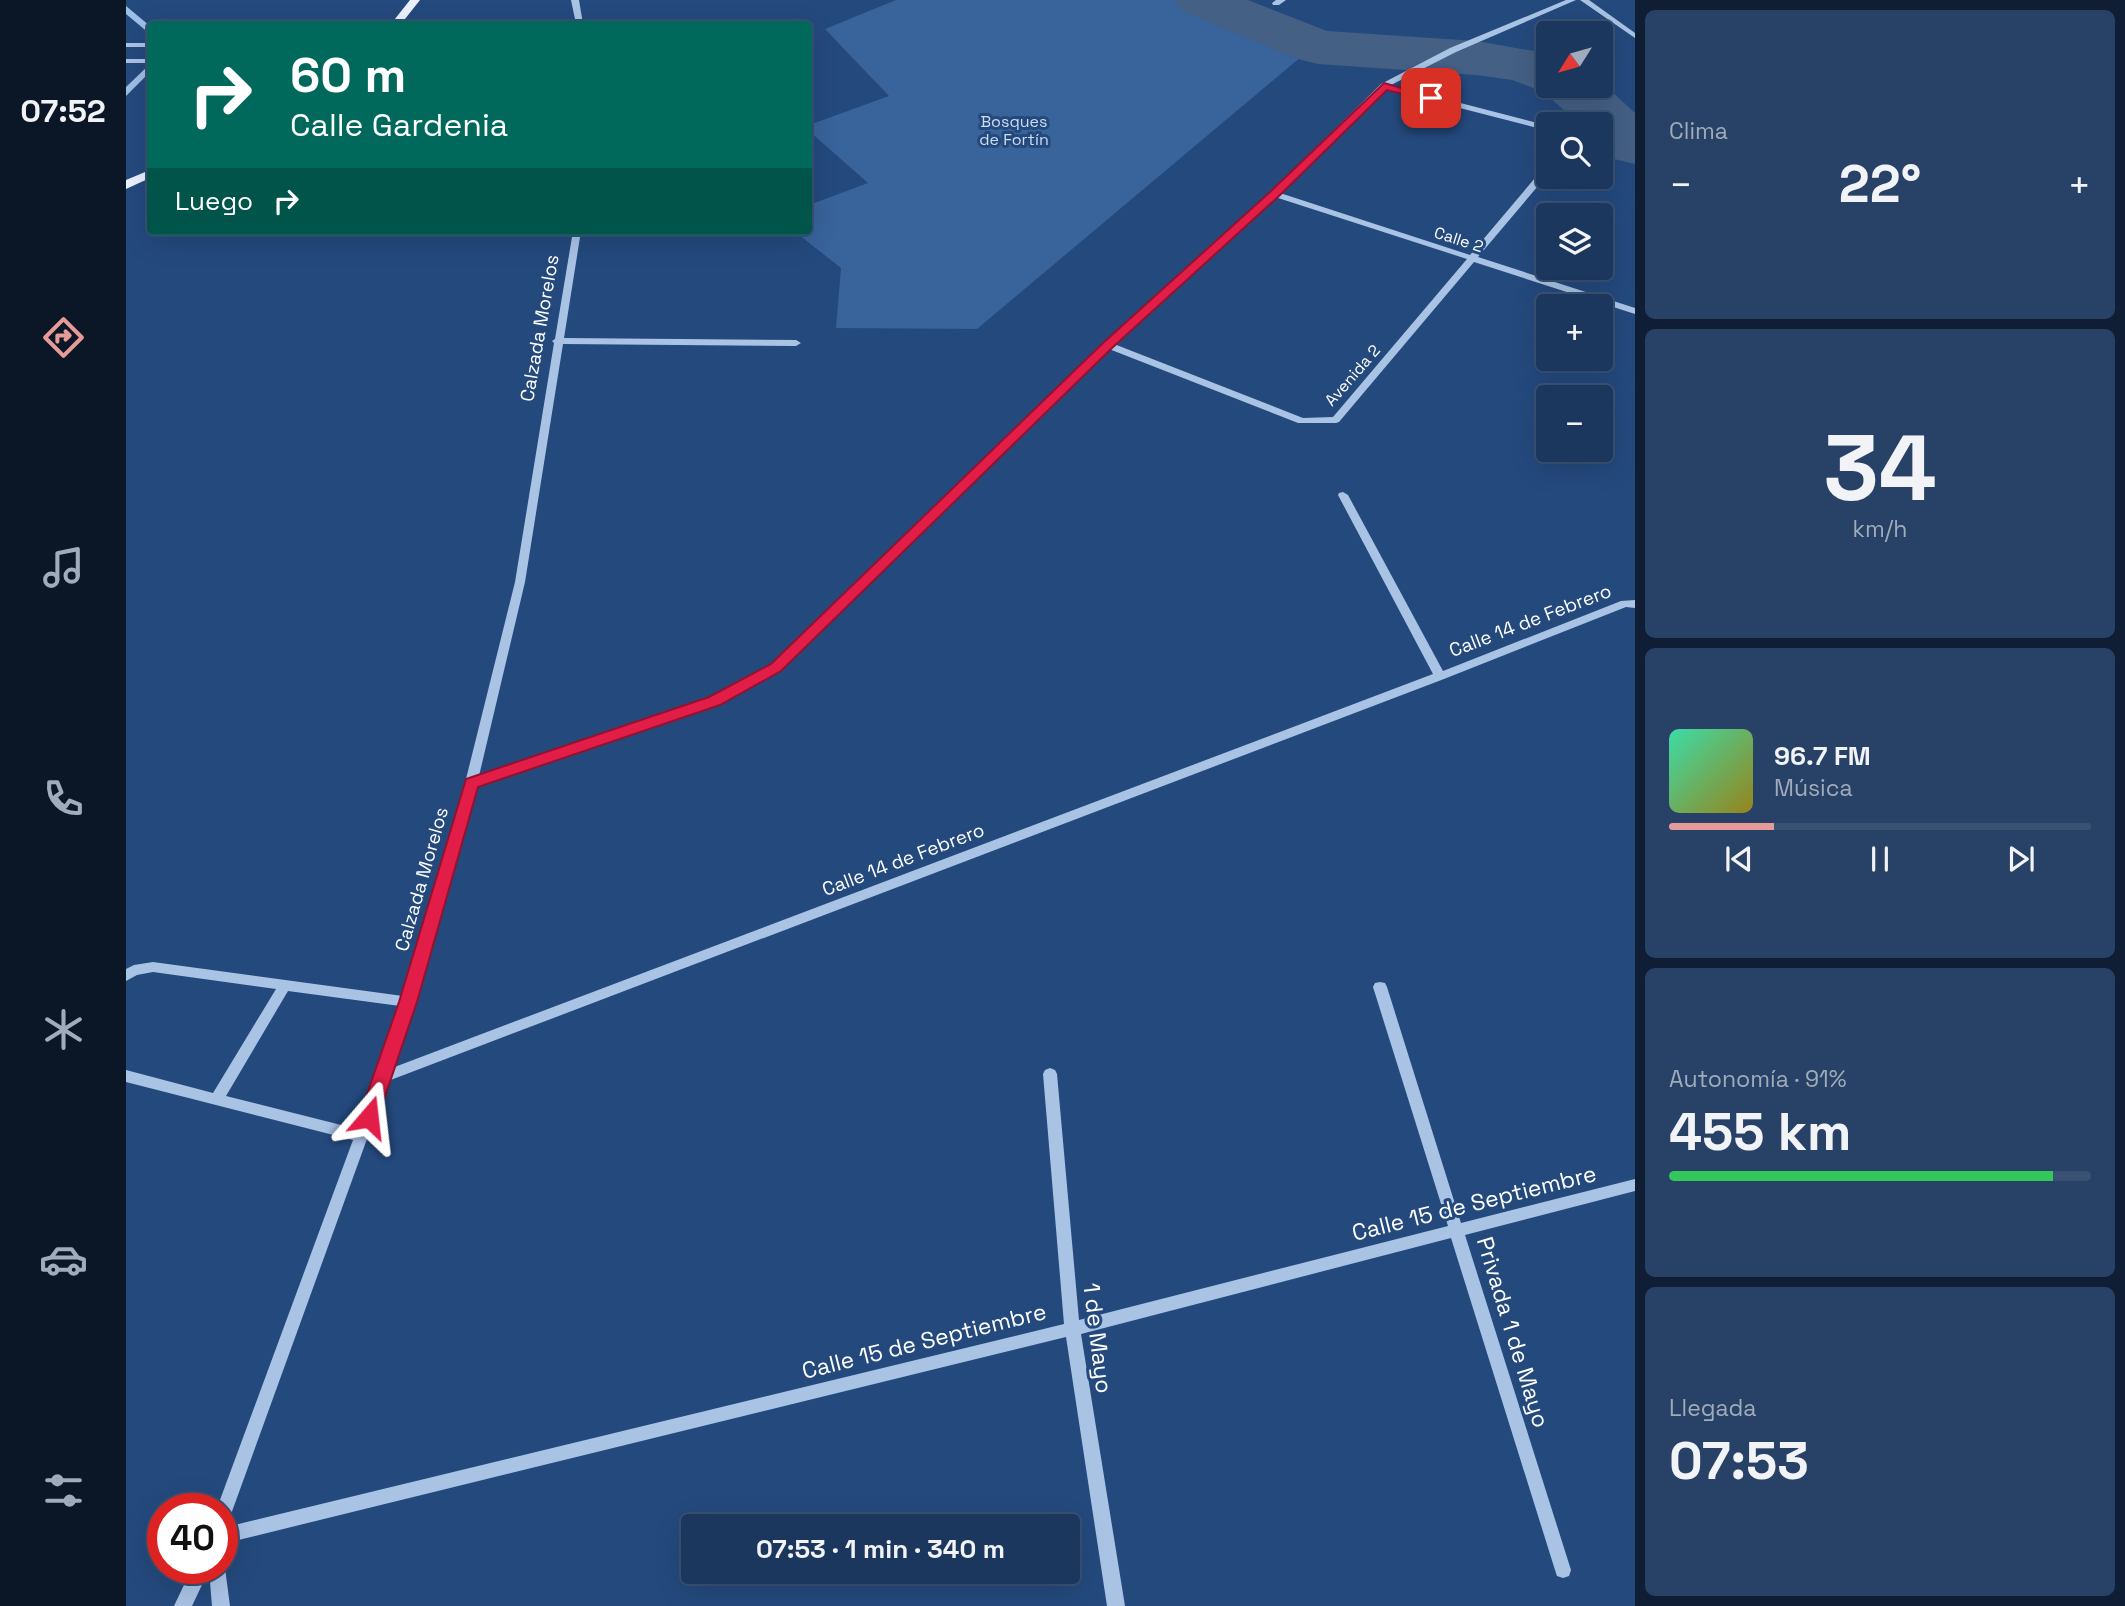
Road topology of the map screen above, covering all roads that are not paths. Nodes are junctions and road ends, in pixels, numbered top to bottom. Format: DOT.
graph roads {
  1 [pos="415,0"];
  2 [pos="575,0"];
  3 [pos="1572,0"];
  4 [pos="1584,0"];
  5 [pos="398,21"];
  6 [pos="579,21"];
  7 [pos="1635,36"];
  8 [pos="126,45"];
  9 [pos="147,45"];
  10 [pos="126,61"];
  11 [pos="147,61"];
  12 [pos="1384,86"];
  13 [pos="1536,125"];
  14 [pos="147,175"];
  15 [pos="1536,182"];
  16 [pos="126,185"];
  17 [pos="1274,194"];
  18 [pos="576,235"];
  19 [pos="1472,258"];
  20 [pos="1635,311"];
  21 [pos="557,341"];
  22 [pos="796,343"];
  23 [pos="1108,345"];
  24 [pos="1343,495"];
  25 [pos="1635,604"];
  26 [pos="1440,676"];
  27 [pos="471,783"];
  28 [pos="126,976"];
  29 [pos="285,985"];
  30 [pos="1380,987"];
  31 [pos="408,1002"];
  32 [pos="1050,1074"];
  33 [pos="126,1076"];
  34 [pos="381,1078"];
  35 [pos="217,1099"];
  36 [pos="362,1136"];
  37 [pos="1635,1185"];
  38 [pos="1457,1230"];
  39 [pos="1072,1329"];
  40 [pos="231,1493"];
  41 [pos="238,1532"];
  42 [pos="1563,1570"];
  43 [pos="193,1584"];
  44 [pos="219,1584"];
  45 [pos="183,1606"];
  46 [pos="221,1606"];
  47 [pos="1116,1606"];
  1 -- 5 [label="main road"];
  2 -- 6 [label="street"];
  3 -- 12 [label="street"];
  4 -- 7 [label="street"];
  8 -- 9 [label="street"];
  10 -- 11 [label="street"];
  12 -- 13 [label="street"];
  12 -- 17 [label="street"];
  14 -- 16 [label="main road"];
  15 -- 19 [label="street, Avenida 2"];
  17 -- 19 [label="street, Calle 2"];
  17 -- 23 [label="street"];
  18 -- 21 [label="street, Calzada Morelos"];
  19 -- 20 [label="street, Calle 2"];
  19 -- 23 [label="street, Avenida 2"];
  21 -- 22 [label="street"];
  21 -- 27 [label="street, Calzada Morelos"];
  23 -- 27 [label="street"];
  24 -- 26 [label="street, Calle 14 de Febrero"];
  25 -- 26 [label="street, Calle 14 de Febrero"];
  26 -- 34 [label="street, Calle 14 de Febrero"];
  27 -- 31 [label="street, Calzada Morelos"];
  28 -- 29 [label="street"];
  29 -- 31 [label="street"];
  29 -- 35 [label="street"];
  30 -- 38 [label="street, Privada 1 de Mayo"];
  31 -- 34 [label="street, Calzada Morelos"];
  32 -- 39 [label="street, 1 de Mayo"];
  33 -- 35 [label="street"];
  34 -- 36 [label="street, Calzada Morelos"];
  35 -- 36 [label="street"];
  36 -- 40 [label="street, Calzada Morelos"];
  37 -- 38 [label="street, Calle 15 de Septiembre"];
  38 -- 39 [label="street, Calle 15 de Septiembre"];
  38 -- 42 [label="street, Privada 1 de Mayo"];
  39 -- 41 [label="street, Calle 15 de Septiembre"];
  39 -- 47 [label="street, 1 de Mayo"];
  43 -- 45 [label="street"];
  44 -- 46 [label="street"];
}
